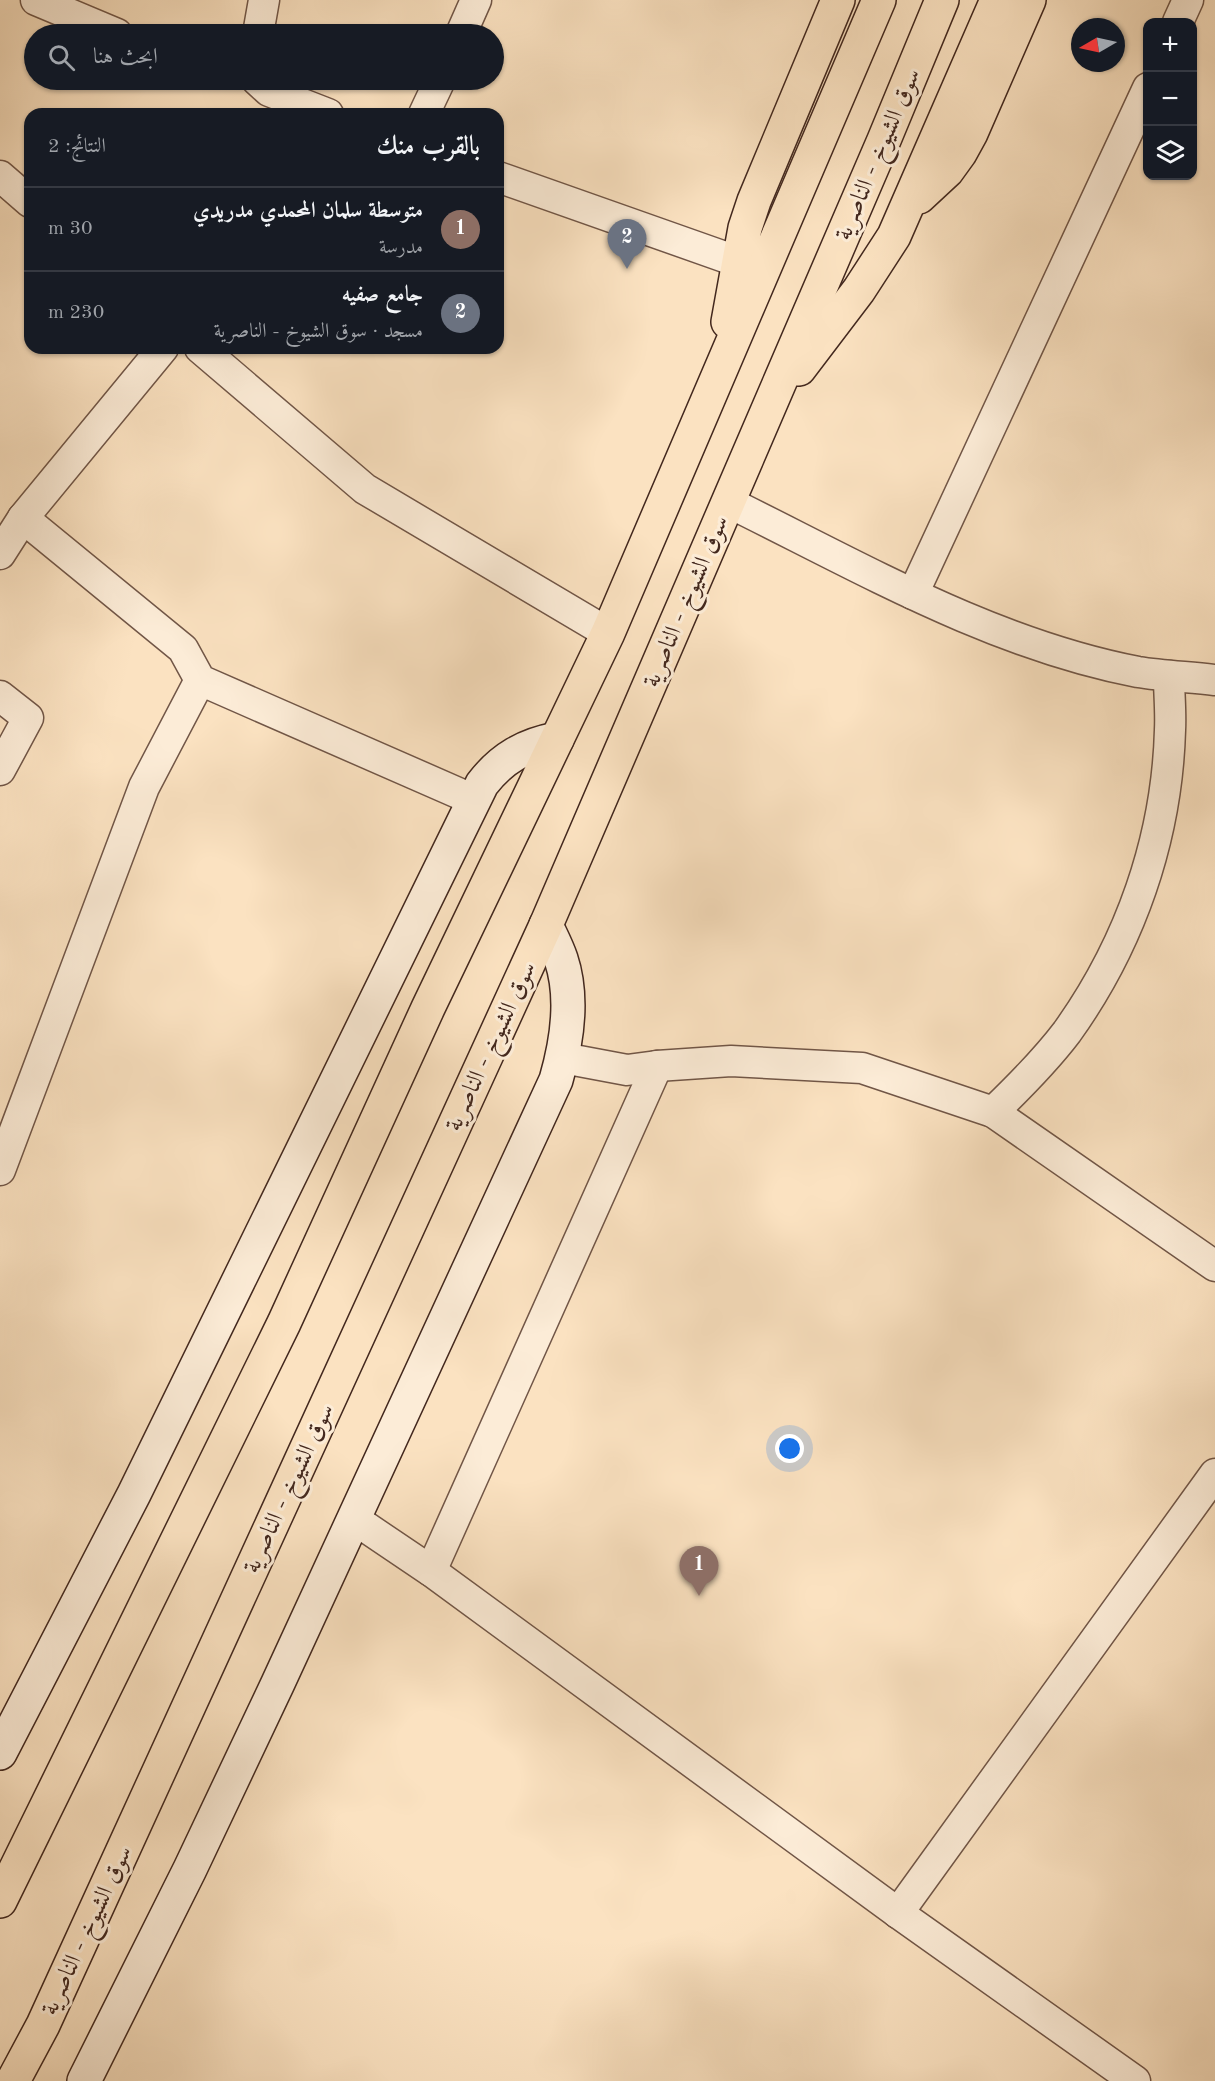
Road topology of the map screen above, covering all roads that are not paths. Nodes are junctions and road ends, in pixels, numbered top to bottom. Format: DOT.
graph roads {
  1 [pos="36,0"];
  2 [pos="264,0"];
  3 [pos="476,0"];
  4 [pos="838,0"];
  5 [pos="879,0"];
  6 [pos="942,0"];
  7 [pos="997,0"];
  8 [pos="1029,0"];
  9 [pos="1188,0"];
  10 [pos="1180,18"];
  11 [pos="93,24"];
  12 [pos="260,24"];
  13 [pos="465,24"];
  14 [pos="268,90"];
  15 [pos="435,90"];
  16 [pos="1143,99"];
  17 [pos="313,108"];
  18 [pos="427,108"];
  19 [pos="0,176"];
  20 [pos="504,179"];
  21 [pos="24,197"];
  22 [pos="903,217"];
  23 [pos="739,262"];
  24 [pos="158,354"];
  25 [pos="207,354"];
  26 [pos="696,430"];
  27 [pos="747,458"];
  28 [pos="728,502"];
  29 [pos="23,518"];
  30 [pos="0,554"];
  31 [pos="913,594"];
  32 [pos="608,633"];
  33 [pos="1169,676"];
  34 [pos="200,680"];
  35 [pos="1215,680"];
  36 [pos="0,696"];
  37 [pos="557,739"];
  38 [pos="0,770"];
  39 [pos="474,800"];
  40 [pos="546,925"];
  41 [pos="563,1058"];
  42 [pos="657,1066"];
  43 [pos="993,1112"];
  44 [pos="0,1170"];
  45 [pos="1215,1266"];
  46 [pos="1215,1474"];
  47 [pos="354,1520"];
  48 [pos="431,1571"];
  49 [pos="0,1753"];
  50 [pos="3,1886"];
  51 [pos="898,1912"];
  52 [pos="13,2081"];
  53 [pos="84,2081"];
  54 [pos="1135,2081"];
  1 -- 11 [label="street"];
  2 -- 12 [label="street"];
  3 -- 13 [label="street"];
  4 -- 23 [label="highway"];
  5 -- 26 [label="highway"];
  6 -- 27 [label="highway, سوق الشيوخ - الناصرية"];
  7 -- 22 [label="highway"];
  8 -- 22 [label="highway"];
  9 -- 10 [label="street"];
  14 -- 17 [label="street"];
  15 -- 18 [label="street"];
  16 -- 31 [label="street"];
  19 -- 21 [label="street"];
  20 -- 23 [label="street"];
  22 -- 27 [label="highway"];
  23 -- 26 [label="highway"];
  24 -- 29 [label="street"];
  25 -- 32 [label="street"];
  26 -- 32 [label="highway"];
  27 -- 28 [label="highway, سوق الشيوخ - الناصرية"];
  28 -- 31 [label="street"];
  28 -- 40 [label="highway, سوق الشيوخ - الناصرية"];
  29 -- 30 [label="street"];
  29 -- 34 [label="street"];
  31 -- 33 [label="street"];
  32 -- 37 [label="highway"];
  33 -- 35 [label="street"];
  33 -- 43 [label="street"];
  34 -- 39 [label="street"];
  34 -- 44 [label="street"];
  36 -- 38 [label="street"];
  37 -- 39 [label="main road"];
  37 -- 50 [label="highway"];
  39 -- 49 [label="main road"];
  40 -- 41 [label="main road"];
  40 -- 52 [label="highway, سوق الشيوخ - الناصرية"];
  41 -- 42 [label="street"];
  41 -- 47 [label="main road"];
  42 -- 43 [label="street"];
  42 -- 48 [label="street"];
  43 -- 45 [label="street"];
  46 -- 51 [label="street"];
  47 -- 48 [label="street"];
  47 -- 53 [label="main road"];
  48 -- 51 [label="street"];
  51 -- 54 [label="street"];
}
